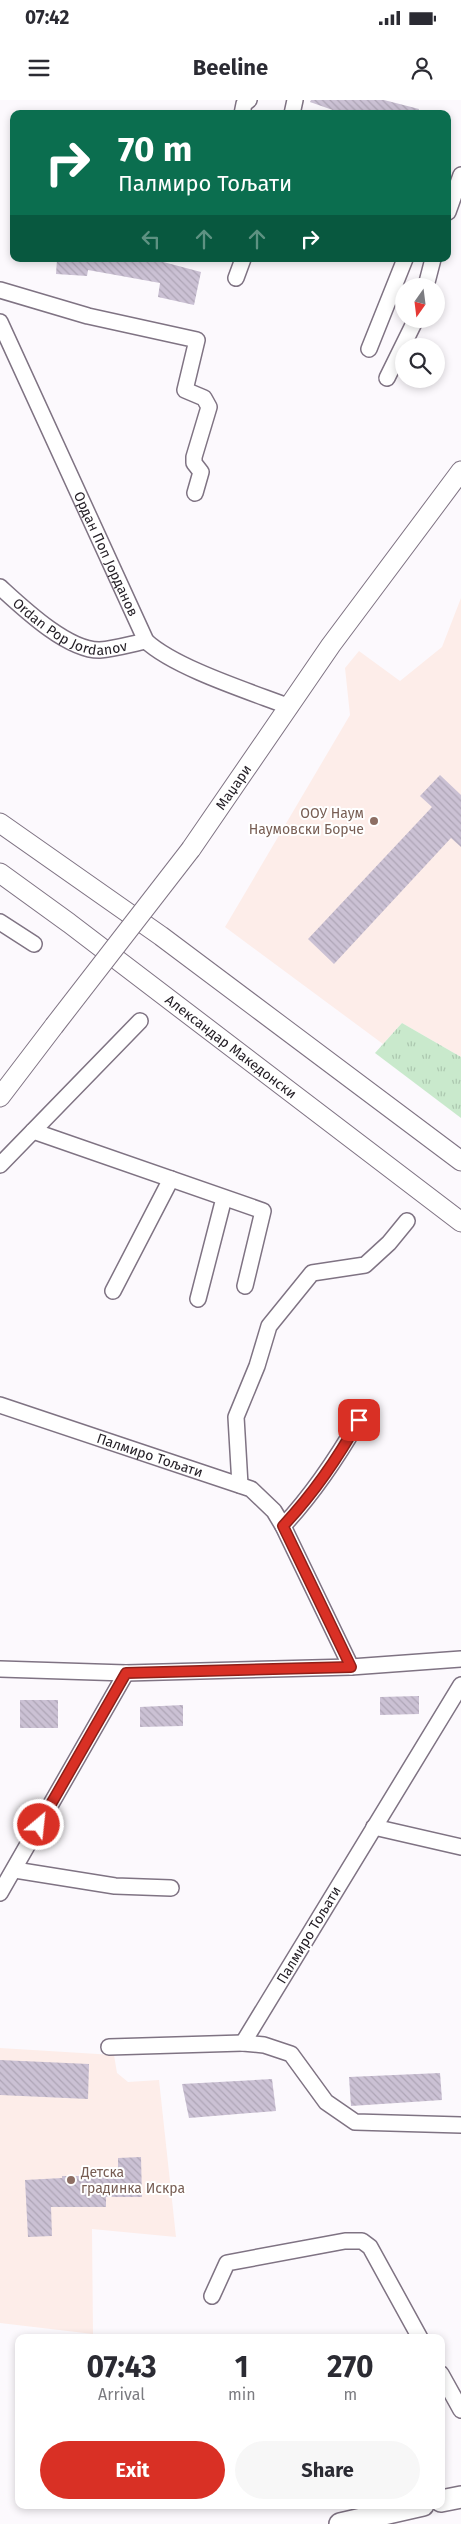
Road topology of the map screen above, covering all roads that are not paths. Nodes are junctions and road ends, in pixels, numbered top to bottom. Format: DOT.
graph roads {
  1 [pos="461,175"];
  2 [pos="451,203"];
  3 [pos="242,262"];
  4 [pos="404,262"];
  5 [pos="432,262"];
  6 [pos="236,278"];
  7 [pos="428,278"];
  8 [pos="0,290"];
  9 [pos="0,322"];
  10 [pos="412,328"];
  11 [pos="369,349"];
  12 [pos="387,378"];
  13 [pos="461,471"];
  14 [pos="194,493"];
  15 [pos="0,587"];
  16 [pos="146,641"];
  17 [pos="290,707"];
  18 [pos="0,823"];
  19 [pos="0,873"];
  20 [pos="0,922"];
  21 [pos="34,944"];
  22 [pos="140,1021"];
  23 [pos="0,1097"];
  24 [pos="33,1131"];
  25 [pos="461,1161"];
  26 [pos="0,1165"];
  27 [pos="171,1179"];
  28 [pos="224,1198"];
  29 [pos="407,1221"];
  30 [pos="461,1222"];
  31 [pos="245,1286"];
  32 [pos="113,1292"];
  33 [pos="198,1299"];
  34 [pos="0,1405"];
  35 [pos="359,1420"];
  36 [pos="240,1485"];
  37 [pos="283,1526"];
  38 [pos="461,1659"];
  39 [pos="351,1667"];
  40 [pos="0,1669"];
  41 [pos="126,1673"];
  42 [pos="461,1685"];
  43 [pos="374,1827"];
  44 [pos="461,1847"];
  45 [pos="15,1870"];
  46 [pos="171,1888"];
  47 [pos="0,1894"];
  48 [pos="243,2043"];
  49 [pos="109,2048"];
  50 [pos="461,2125"];
  51 [pos="212,2296"];
  52 [pos="418,2334"];
  53 [pos="445,2383"];
  54 [pos="461,2410"];
  55 [pos="461,2497"];
  56 [pos="445,2500"];
  57 [pos="405,2509"];
  58 [pos="340,2524"];
  1 -- 2 [label="street"];
  3 -- 6 [label="street"];
  4 -- 11 [label="street"];
  5 -- 7 [label="street"];
  8 -- 14 [label="street"];
  9 -- 16 [label="street, Ордан Поп Јорданов"];
  10 -- 12 [label="street"];
  13 -- 17 [label="street, Маџари"];
  15 -- 16 [label="street, Ordan Pop Jordanov"];
  16 -- 17 [label="street, Ордан Поп Јорданов"];
  17 -- 23 [label="street, Маџари, bridge"];
  18 -- 25 [label="street"];
  19 -- 30 [label="street, Александар Македонски"];
  20 -- 21 [label="street"];
  22 -- 24 [label="street"];
  24 -- 26 [label="street"];
  24 -- 27 [label="street"];
  27 -- 28 [label="street"];
  27 -- 32 [label="street"];
  28 -- 31 [label="street"];
  28 -- 33 [label="street"];
  29 -- 36 [label="street"];
  34 -- 36 [label="street, Палмиро Тољати"];
  35 -- 37 [label="street"];
  36 -- 37 [label="street, Палмиро Тољати"];
  37 -- 39 [label="street, Палмиро Тољати"];
  38 -- 39 [label="street"];
  39 -- 41 [label="street"];
  40 -- 41 [label="street"];
  41 -- 45 [label="street"];
  42 -- 43 [label="street, Палмиро Тољати"];
  43 -- 44 [label="street"];
  43 -- 48 [label="street, Палмиро Тољати"];
  45 -- 46 [label="street"];
  45 -- 47 [label="street"];
  48 -- 49 [label="street"];
  48 -- 50 [label="street"];
  51 -- 52 [label="street"];
  53 -- 54 [label="street"];
  55 -- 56 [label="main road"];
  57 -- 58 [label="main road"];
}
